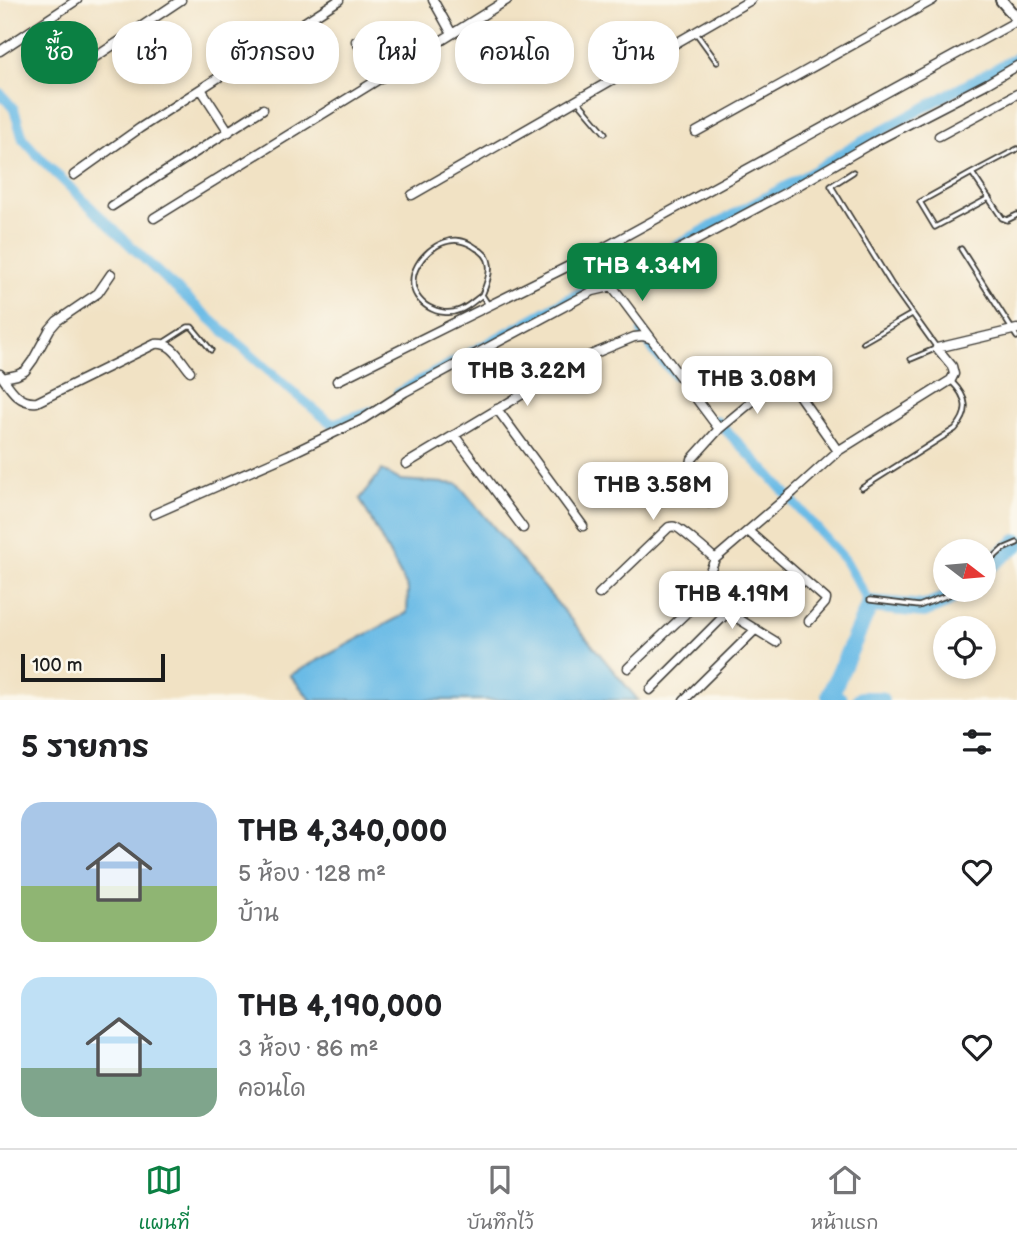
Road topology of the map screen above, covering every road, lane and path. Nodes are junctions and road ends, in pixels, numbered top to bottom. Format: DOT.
graph roads {
  1 [pos="77,0"];
  2 [pos="181,0"];
  3 [pos="339,0"];
  4 [pos="433,0"];
  5 [pos="507,0"];
  6 [pos="751,0"];
  7 [pos="933,0"];
  8 [pos="1001,0"];
  9 [pos="1017,20"];
  10 [pos="46,21"];
  11 [pos="696,32"];
  12 [pos="452,34"];
  13 [pos="21,38"];
  14 [pos="441,41"];
  15 [pos="0,51"];
  16 [pos="98,54"];
  17 [pos="718,62"];
  18 [pos="1017,66"];
  19 [pos="372,84"];
  20 [pos="201,89"];
  21 [pos="1017,94"];
  22 [pos="577,100"];
  23 [pos="263,109"];
  24 [pos="229,132"];
  25 [pos="696,132"];
  26 [pos="605,133"];
  27 [pos="939,136"];
  28 [pos="1017,149"];
  29 [pos="853,172"];
  30 [pos="972,173"];
  31 [pos="74,175"];
  32 [pos="412,195"];
  33 [pos="989,198"];
  34 [pos="112,206"];
  35 [pos="1017,215"];
  36 [pos="154,218"];
  37 [pos="961,249"];
  38 [pos="111,274"];
  39 [pos="612,286"];
  40 [pos="482,295"];
  41 [pos="489,306"];
  42 [pos="912,314"];
  43 [pos="1015,332"];
  44 [pos="649,338"];
  45 [pos="863,342"];
  46 [pos="163,343"];
  47 [pos="937,348"];
  48 [pos="211,350"];
  49 [pos="911,359"];
  50 [pos="190,371"];
  51 [pos="2,376"];
  52 [pos="951,380"];
  53 [pos="337,381"];
  54 [pos="497,409"];
  55 [pos="719,429"];
  56 [pos="454,435"];
  57 [pos="838,451"];
  58 [pos="407,464"];
  59 [pos="862,488"];
  60 [pos="709,503"];
  61 [pos="154,514"];
  62 [pos="583,526"];
  63 [pos="523,528"];
  64 [pos="748,531"];
  65 [pos="1017,543"];
  66 [pos="996,555"];
  67 [pos="715,559"];
  68 [pos="599,594"];
  69 [pos="703,597"];
  70 [pos="870,600"];
  71 [pos="933,601"];
  72 [pos="728,612"];
  73 [pos="809,621"];
  74 [pos="755,629"];
  75 [pos="776,642"];
  76 [pos="628,668"];
  77 [pos="650,691"];
  78 [pos="684,700"];
  1 -- 10 [label="street"];
  2 -- 16 [label="street"];
  3 -- 20 [label="street"];
  4 -- 12 [label="street"];
  5 -- 12 [label="street"];
  6 -- 11 [label="street"];
  7 -- 25 [label="street"];
  8 -- 9 [label="street"];
  9 -- 41 [label="street"];
  11 -- 17 [label="lane"];
  11 -- 22 [label="street"];
  12 -- 14 [label="street"];
  13 -- 15 [label="street"];
  18 -- 39 [label="street"];
  19 -- 36 [label="street"];
  20 -- 24 [label="street"];
  20 -- 31 [label="street"];
  21 -- 27 [label="street"];
  22 -- 26 [label="lane"];
  22 -- 32 [label="street"];
  23 -- 24 [label="street"];
  24 -- 34 [label="street"];
  28 -- 30 [label="lane"];
  29 -- 42 [label="lane"];
  30 -- 33 [label="lane"];
  30 -- 33 [label="lane"];
  33 -- 35 [label="lane"];
  37 -- 43 [label="lane"];
  38 -- 51 [label="street"];
  39 -- 44 [label="street"];
  39 -- 61 [label="street"];
  40 -- 40 [label="lane"];
  40 -- 41 [label="lane"];
  41 -- 53 [label="street"];
  42 -- 45 [label="lane"];
  42 -- 47 [label="lane"];
  43 -- 47 [label="street"];
  44 -- 54 [label="street"];
  44 -- 55 [label="street"];
  46 -- 48 [label="lane"];
  46 -- 50 [label="street"];
  46 -- 51 [label="street"];
  47 -- 49 [label="lane"];
  47 -- 52 [label="street"];
  52 -- 57 [label="street"];
  52 -- 59 [label="lane"];
  54 -- 56 [label="street"];
  54 -- 62 [label="street"];
  55 -- 57 [label="street"];
  55 -- 60 [label="street"];
  56 -- 58 [label="street"];
  56 -- 63 [label="street"];
  57 -- 64 [label="street"];
  64 -- 67 [label="street"];
  64 -- 73 [label="street"];
  65 -- 66 [label="lane"];
  67 -- 68 [label="street"];
  67 -- 69 [label="street"];
  69 -- 72 [label="street"];
  69 -- 76 [label="street"];
  70 -- 71 [label="lane"];
  72 -- 74 [label="street"];
  72 -- 77 [label="street"];
  74 -- 75 [label="street"];
  74 -- 78 [label="street"];
}
